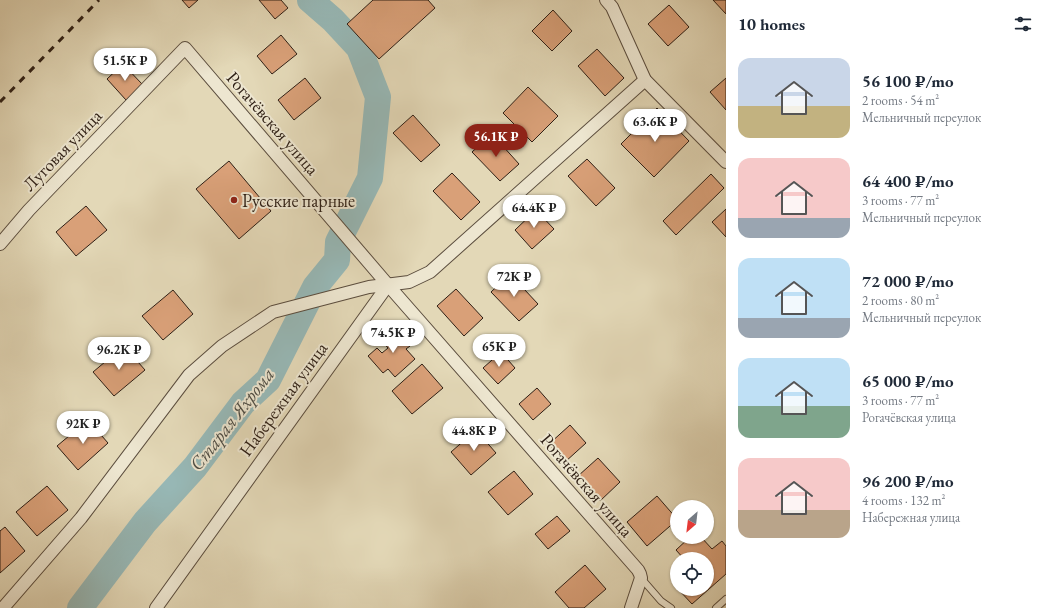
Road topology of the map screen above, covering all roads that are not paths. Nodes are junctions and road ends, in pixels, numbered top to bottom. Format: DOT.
graph roads {
  1 [pos="611,2"];
  2 [pos="185,48"];
  3 [pos="645,80"];
  4 [pos="726,162"];
  5 [pos="0,244"];
  6 [pos="388,285"];
  7 [pos="641,578"];
  8 [pos="726,599"];
  9 [pos="2,608"];
  10 [pos="156,608"];
  11 [pos="631,608"];
  12 [pos="671,608"];
  13 [pos="716,608"];
  1 -- 3 [label="street"];
  2 -- 5 [label="street, Луговая улица"];
  2 -- 6 [label="street, Рогачёвская улица"];
  3 -- 4 [label="street"];
  3 -- 6 [label="street"];
  6 -- 7 [label="street, Рогачёвская улица"];
  6 -- 9 [label="street"];
  6 -- 10 [label="street, Набережная улица"];
  7 -- 11 [label="street"];
  7 -- 12 [label="lane"];
  8 -- 13 [label="lane"];
}
